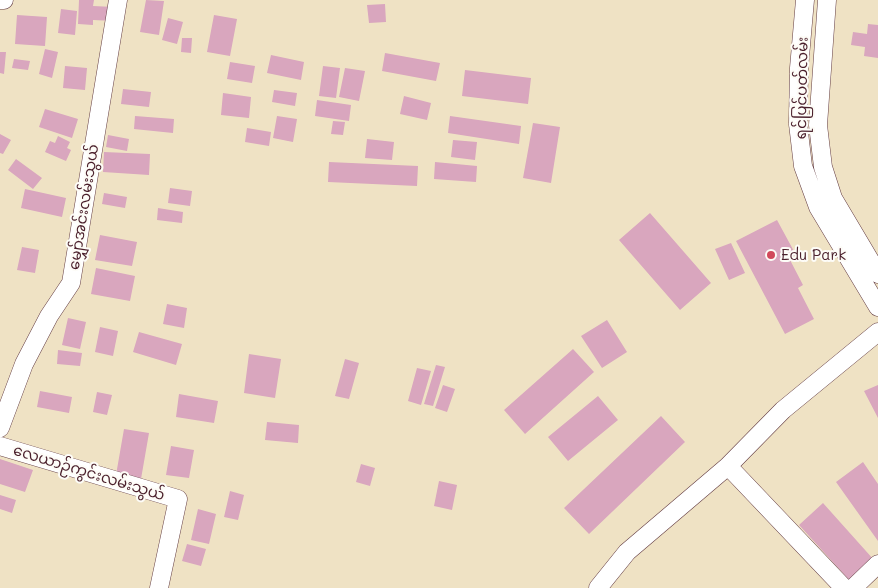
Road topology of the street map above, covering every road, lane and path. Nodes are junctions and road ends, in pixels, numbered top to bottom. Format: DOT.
graph roads {
  1 [pos="118,0"];
  2 [pos="806,0"];
  3 [pos="827,0"];
  4 [pos="878,274"];
  5 [pos="878,307"];
  6 [pos="878,332"];
  7 [pos="0,428"];
  8 [pos="0,446"];
  9 [pos="728,466"];
  10 [pos="878,564"];
  11 [pos="159,588"];
  12 [pos="598,588"];
  13 [pos="844,588"];
  14 [pos="853,588"];
  1 -- 7 [label="street, မျှော်အင်းလမ်းသွယ်"];
  2 -- 5 [label="street, ရင်ပြင်ပတ်လမ်း"];
  3 -- 4 [label="street, ရင်ပြင်ပတ်လမ်း"];
  6 -- 9 [label="street"];
  8 -- 11 [label="street, လေယာဉ်ကွင်းလမ်းသွယ်"];
  9 -- 12 [label="street"];
  9 -- 13 [label="street"];
  10 -- 14 [label="street"];
}
